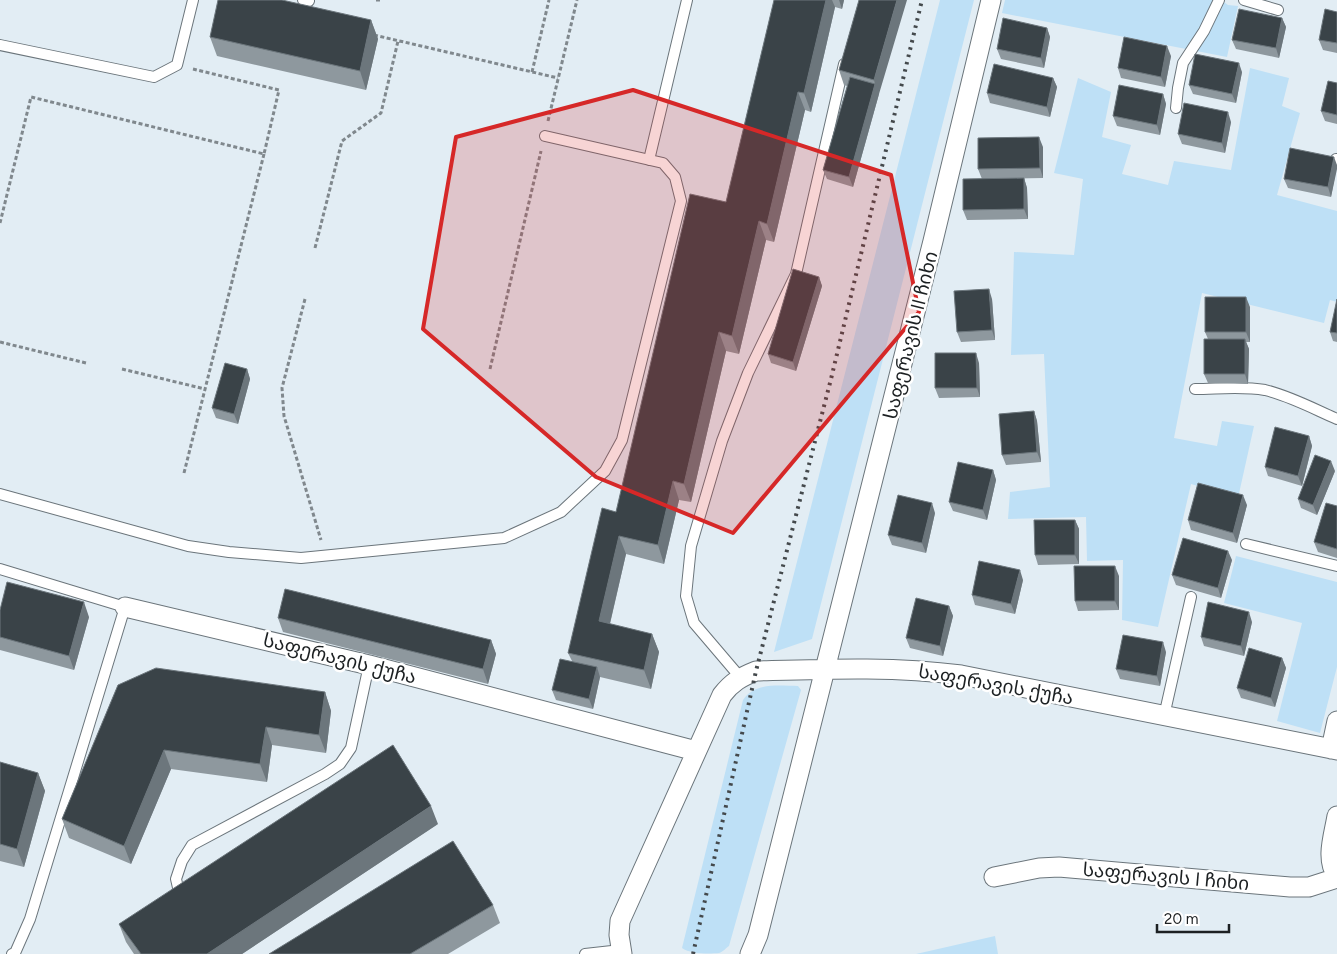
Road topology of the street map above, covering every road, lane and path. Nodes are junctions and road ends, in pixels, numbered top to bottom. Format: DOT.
graph roads {
  1 [pos="193,0"];
  2 [pos="549,0"];
  3 [pos="577,0"];
  4 [pos="686,0"];
  5 [pos="991,0"];
  6 [pos="1219,0"];
  7 [pos="1244,0"];
  8 [pos="1278,10"];
  9 [pos="370,34"];
  10 [pos="398,41"];
  11 [pos="0,45"];
  12 [pos="846,57"];
  13 [pos="177,65"];
  14 [pos="532,72"];
  15 [pos="558,78"];
  16 [pos="1176,108"];
  17 [pos="545,136"];
  18 [pos="264,154"];
  19 [pos="649,160"];
  20 [pos="0,223"];
  21 [pos="315,248"];
  22 [pos="305,299"];
  23 [pos="0,342"];
  24 [pos="86,363"];
  25 [pos="122,369"];
  26 [pos="490,369"];
  27 [pos="1195,389"];
  28 [pos="205,390"];
  29 [pos="1337,419"];
  30 [pos="184,473"];
  31 [pos="0,494"];
  32 [pos="1246,544"];
  33 [pos="325,556"];
  34 [pos="1337,566"];
  35 [pos="0,569"];
  36 [pos="1191,597"];
  37 [pos="125,607"];
  38 [pos="369,664"];
  39 [pos="826,669"];
  40 [pos="740,678"];
  41 [pos="1164,716"];
  42 [pos="1337,721"];
  43 [pos="1334,750"];
  44 [pos="696,751"];
  45 [pos="1337,816"];
  46 [pos="994,877"];
  47 [pos="1337,877"];
  48 [pos="180,892"];
  49 [pos="622,952"];
  50 [pos="12,954"];
  51 [pos="585,954"];
  52 [pos="750,954"];
  1 -- 13 [label="lane"];
  2 -- 14 [label="path"];
  3 -- 15 [label="path"];
  4 -- 19 [label="lane"];
  5 -- 39 [label="street, საფერავის II ჩიხი"];
  6 -- 16 [label="lane"];
  7 -- 8 [label="lane"];
  9 -- 10 [label="path"];
  10 -- 14 [label="path"];
  10 -- 21 [label="path"];
  11 -- 13 [label="lane"];
  12 -- 40 [label="lane"];
  13 -- 18 [label="path"];
  14 -- 15 [label="path"];
  15 -- 17 [label="path"];
  17 -- 19 [label="lane"];
  17 -- 26 [label="path"];
  18 -- 20 [label="path"];
  18 -- 28 [label="path"];
  19 -- 33 [label="lane"];
  22 -- 33 [label="path"];
  23 -- 24 [label="path"];
  25 -- 28 [label="path"];
  27 -- 29 [label="lane"];
  28 -- 30 [label="path"];
  31 -- 33 [label="lane"];
  32 -- 34 [label="lane"];
  35 -- 37 [label="lane"];
  36 -- 41 [label="lane"];
  37 -- 38 [label="street, საფერავის ქუჩა"];
  37 -- 50 [label="lane"];
  38 -- 44 [label="street, საფერავის ქუჩა"];
  38 -- 48 [label="lane"];
  39 -- 40 [label="street, საფერავის ქუჩა"];
  39 -- 41 [label="street, საფერავის ქუჩა"];
  39 -- 52 [label="street"];
  40 -- 44 [label="street"];
  41 -- 43 [label="street, საფერავის ქუჩა"];
  42 -- 43 [label="street"];
  44 -- 49 [label="street"];
  45 -- 47 [label="street, საფერავის I ჩიხი"];
  46 -- 47 [label="street, საფერავის I ჩიხი"];
  49 -- 51 [label="lane"];
}
